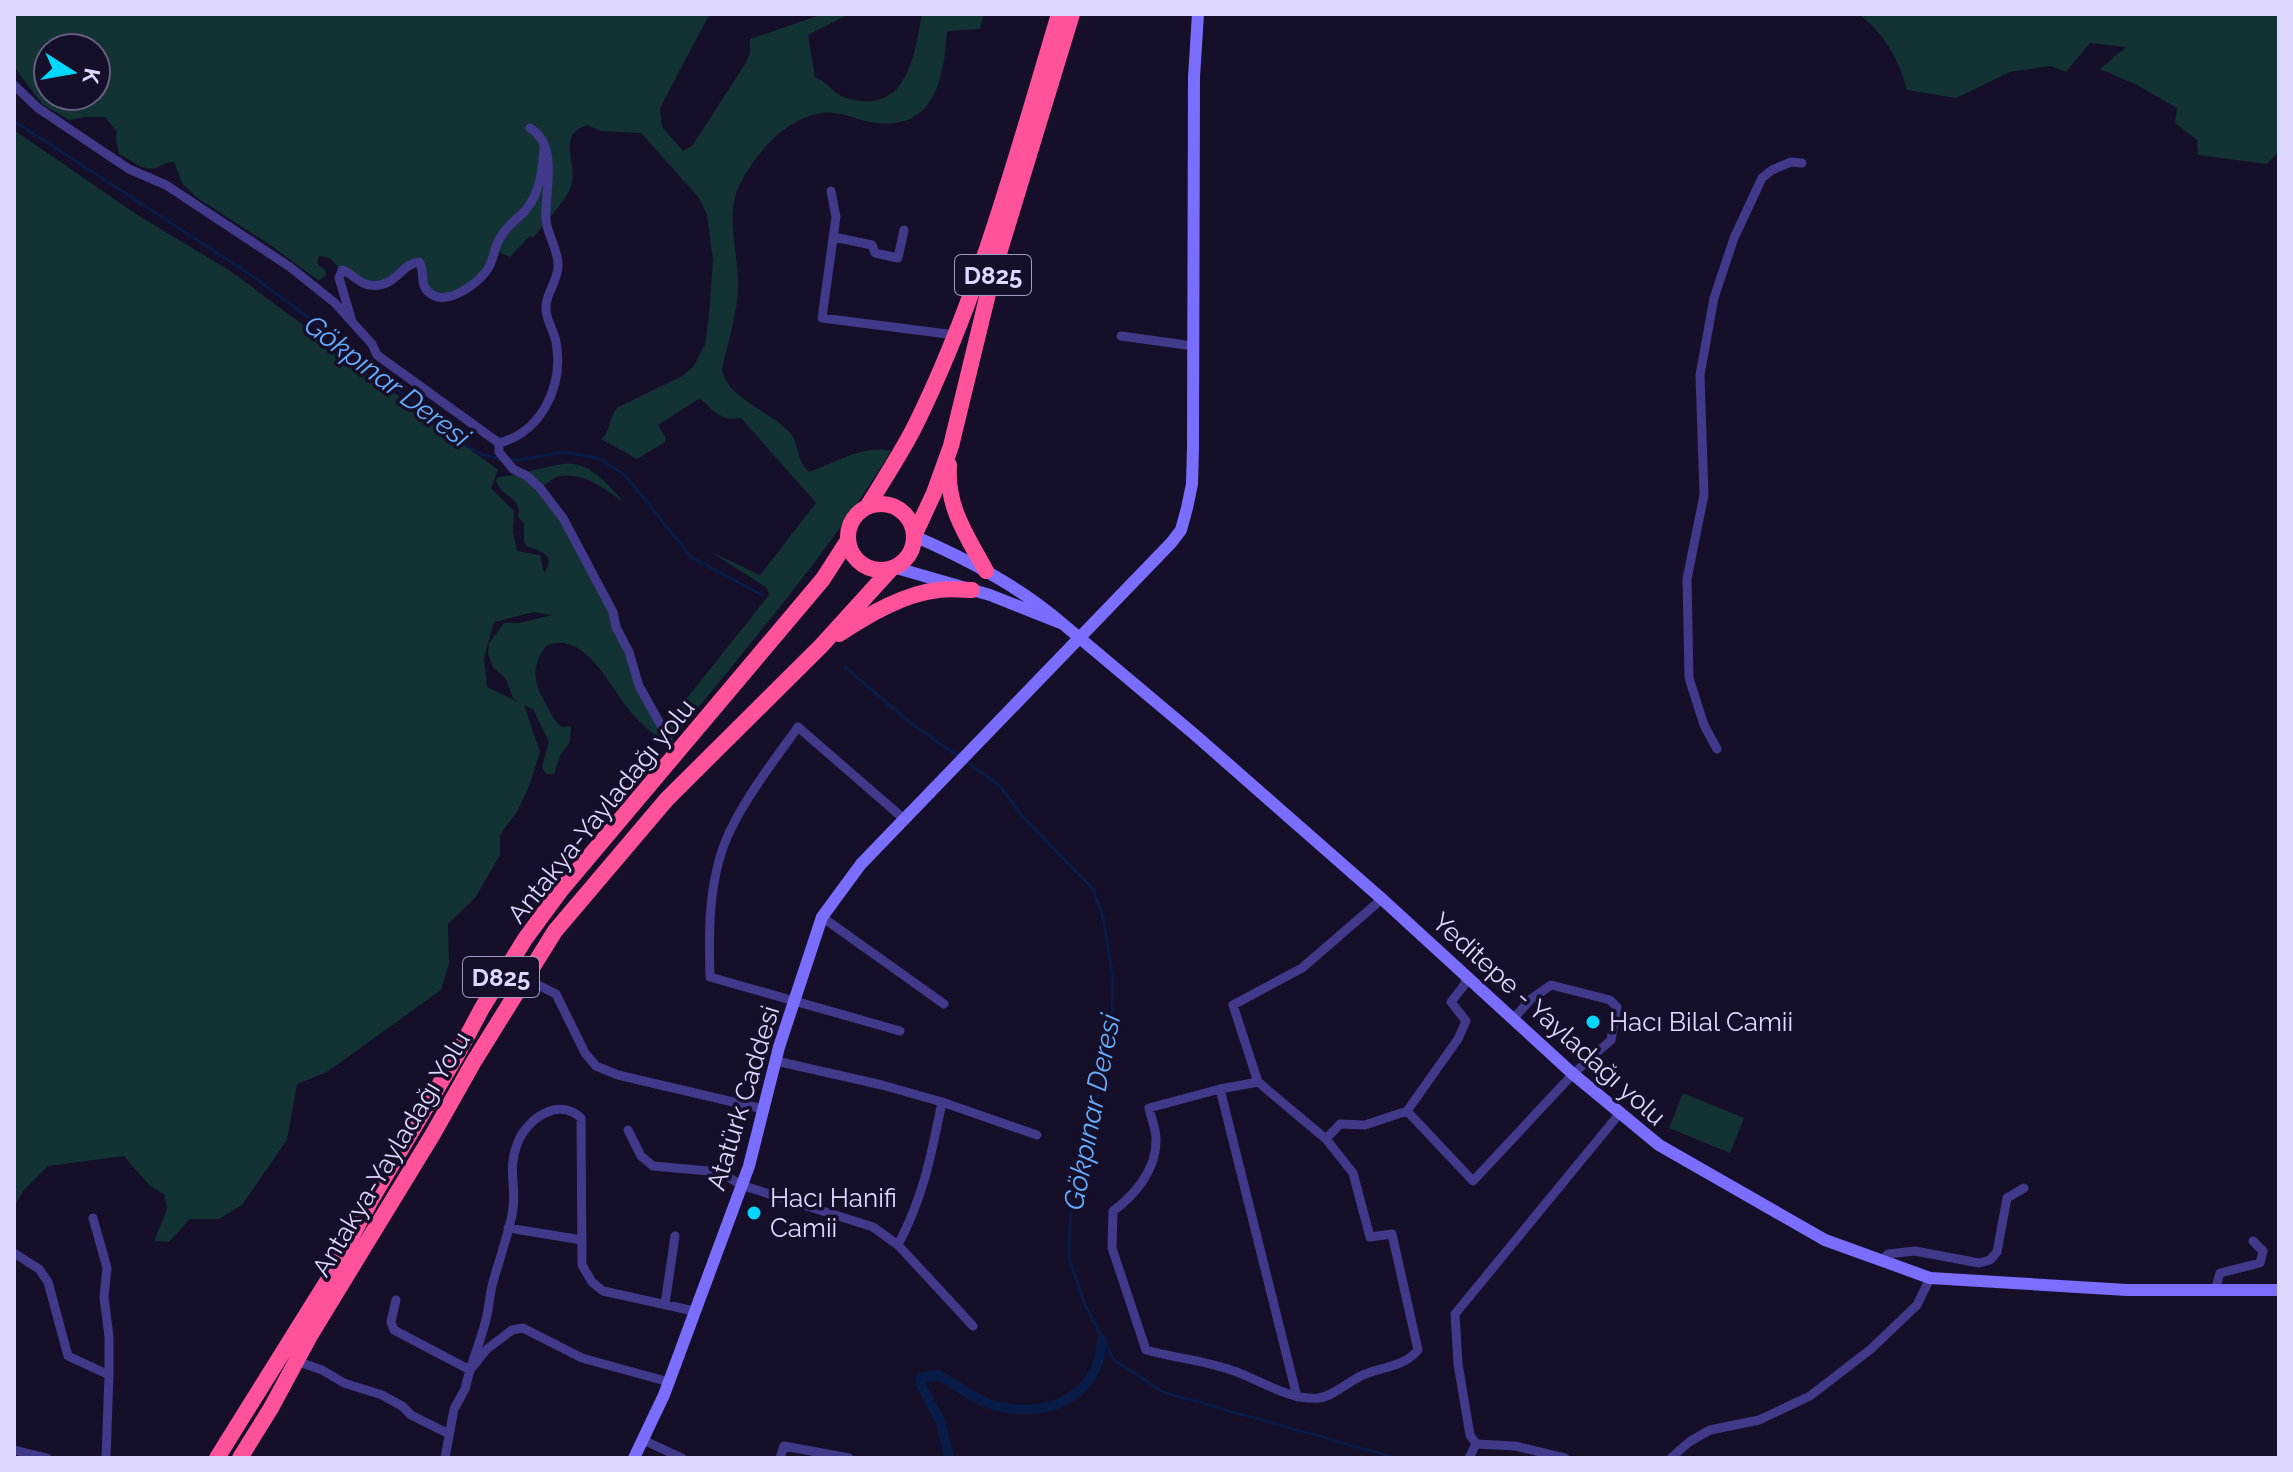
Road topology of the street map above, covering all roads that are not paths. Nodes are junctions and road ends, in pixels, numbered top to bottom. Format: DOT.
graph roads {
  1 [pos="1059,14"];
  2 [pos="1072,14"];
  3 [pos="1198,14"];
  4 [pos="14,85"];
  5 [pos="530,128"];
  6 [pos="544,146"];
  7 [pos="1802,163"];
  8 [pos="831,191"];
  9 [pos="904,230"];
  10 [pos="834,237"];
  11 [pos="352,324"];
  12 [pos="955,335"];
  13 [pos="1121,336"];
  14 [pos="1193,346"];
  15 [pos="951,446"];
  16 [pos="499,448"];
  17 [pos="867,507"];
  18 [pos="914,536"];
  19 [pos="848,540"];
  20 [pos="892,568"];
  21 [pos="986,571"];
  22 [pos="972,590"];
  23 [pos="1063,624"];
  24 [pos="1079,640"];
  25 [pos="821,646"];
  26 [pos="1717,749"];
  27 [pos="674,758"];
  28 [pos="904,819"];
  29 [pos="1382,899"];
  30 [pos="822,917"];
  31 [pos="1466,975"];
  32 [pos="524,978"];
  33 [pos="795,1002"];
  34 [pos="944,1004"];
  35 [pos="1513,1019"];
  36 [pos="900,1031"];
  37 [pos="776,1061"];
  38 [pos="1573,1074"];
  39 [pos="1258,1082"];
  40 [pos="1220,1089"];
  41 [pos="942,1102"];
  42 [pos="763,1109"];
  43 [pos="1407,1111"];
  44 [pos="1620,1113"];
  45 [pos="628,1130"];
  46 [pos="1037,1135"];
  47 [pos="1326,1139"];
  48 [pos="741,1185"];
  49 [pos="2024,1188"];
  50 [pos="93,1218"];
  51 [pos="508,1228"];
  52 [pos="675,1236"];
  53 [pos="582,1240"];
  54 [pos="2253,1241"];
  55 [pos="898,1245"];
  56 [pos="14,1253"];
  57 [pos="1882,1260"];
  58 [pos="1930,1278"];
  59 [pos="2279,1290"];
  60 [pos="2215,1291"];
  61 [pos="396,1300"];
  62 [pos="665,1304"];
  63 [pos="694,1311"];
  64 [pos="973,1326"];
  65 [pos="296,1361"];
  66 [pos="470,1370"];
  67 [pos="109,1375"];
  68 [pos="669,1382"];
  69 [pos="1297,1397"];
  70 [pos="449,1434"];
  71 [pos="14,1440"];
  72 [pos="643,1440"];
  73 [pos="1472,1451"];
  74 [pos="17,1453"];
  75 [pos="47,1458"];
  76 [pos="106,1458"];
  77 [pos="217,1458"];
  78 [pos="240,1458"];
  79 [pos="445,1458"];
  80 [pos="634,1458"];
  81 [pos="682,1458"];
  82 [pos="780,1458"];
  83 [pos="849,1458"];
  84 [pos="1565,1458"];
  85 [pos="1671,1458"];
  1 -- 12 [label="highway, D825"];
  2 -- 15 [label="highway, D825"];
  3 -- 14 [label="main road, Atatürk Caddesi"];
  4 -- 11 [label="street"];
  5 -- 6 [label="street"];
  6 -- 11 [label="street"];
  6 -- 16 [label="street"];
  7 -- 26 [label="street"];
  8 -- 10 [label="street"];
  9 -- 10 [label="street"];
  10 -- 12 [label="street"];
  11 -- 16 [label="street"];
  12 -- 17 [label="highway, D825"];
  13 -- 14 [label="street"];
  14 -- 24 [label="main road, Atatürk Caddesi"];
  15 -- 18 [label="highway, D825"];
  15 -- 21 [label="highway"];
  16 -- 27 [label="street"];
  17 -- 18 [label="highway"];
  17 -- 19 [label="highway"];
  18 -- 20 [label="highway"];
  18 -- 21 [label="main road, Yeditepe - Yayladağı yolu"];
  19 -- 20 [label="highway"];
  19 -- 27 [label="highway, Antakya-Yayladağı yolu / D825"];
  20 -- 22 [label="main road, Yeditepe - Yayladağı yolu"];
  20 -- 25 [label="highway, Antakya-Yayladağı Yolu / D825"];
  21 -- 23 [label="main road, Yeditepe - Yayladağı yolu"];
  22 -- 23 [label="main road, Yeditepe - Yayladağı yolu"];
  22 -- 25 [label="highway"];
  23 -- 24 [label="main road, Yeditepe - Yayladağı yolu"];
  24 -- 28 [label="main road, Atatürk Caddesi"];
  24 -- 29 [label="main road, Yeditepe - Yayladağı yolu"];
  25 -- 32 [label="highway, Antakya-Yayladağı Yolu / D825"];
  27 -- 77 [label="highway, Antakya-Yayladağı yolu / D825"];
  28 -- 30 [label="main road, Atatürk Caddesi"];
  28 -- 33 [label="street"];
  29 -- 31 [label="main road, Yeditepe - Yayladağı yolu"];
  29 -- 39 [label="street"];
  30 -- 33 [label="main road, Atatürk Caddesi"];
  30 -- 34 [label="street"];
  31 -- 35 [label="main road, Yeditepe - Yayladağı yolu"];
  31 -- 43 [label="street"];
  32 -- 42 [label="street"];
  32 -- 65 [label="highway, Antakya-Yayladağı Yolu / D825"];
  33 -- 36 [label="street"];
  33 -- 37 [label="main road, Atatürk Caddesi"];
  35 -- 38 [label="main road, Yeditepe - Yayladağı yolu"];
  35 -- 38 [label="street"];
  37 -- 41 [label="street"];
  37 -- 42 [label="main road, Atatürk Caddesi"];
  38 -- 43 [label="street"];
  38 -- 44 [label="main road, Yeditepe - Yayladağı yolu"];
  39 -- 40 [label="street"];
  39 -- 47 [label="street"];
  40 -- 69 [label="street"];
  40 -- 69 [label="street"];
  41 -- 46 [label="street"];
  41 -- 55 [label="street"];
  42 -- 48 [label="main road, Atatürk Caddesi"];
  43 -- 47 [label="street"];
  44 -- 57 [label="main road, Yeditepe - Yayladağı yolu"];
  44 -- 73 [label="street"];
  45 -- 48 [label="street"];
  47 -- 69 [label="street"];
  48 -- 55 [label="street"];
  48 -- 63 [label="main road, Atatürk Caddesi"];
  49 -- 57 [label="street"];
  50 -- 67 [label="street"];
  51 -- 53 [label="street"];
  51 -- 53 [label="street"];
  51 -- 66 [label="street"];
  52 -- 62 [label="street"];
  53 -- 62 [label="street"];
  54 -- 60 [label="street"];
  55 -- 64 [label="street"];
  56 -- 67 [label="street"];
  57 -- 58 [label="main road, Yeditepe - Yayladağı yolu"];
  58 -- 60 [label="main road, Yeditepe - Yayladağı yolu"];
  58 -- 85 [label="street"];
  59 -- 60 [label="main road, Yeditepe - Yayladağı yolu"];
  61 -- 66 [label="street"];
  62 -- 63 [label="street"];
  63 -- 68 [label="main road, Atatürk Caddesi"];
  65 -- 70 [label="street"];
  65 -- 78 [label="highway, Antakya-Yayladağı Yolu / D825"];
  66 -- 68 [label="street"];
  66 -- 70 [label="street"];
  67 -- 76 [label="street"];
  68 -- 72 [label="main road, Atatürk Caddesi"];
  70 -- 79 [label="street"];
  71 -- 74 [label="street"];
  72 -- 80 [label="main road, Atatürk Caddesi"];
  72 -- 81 [label="street"];
  73 -- 84 [label="street"];
  74 -- 75 [label="street"];
  82 -- 83 [label="street"];
}
